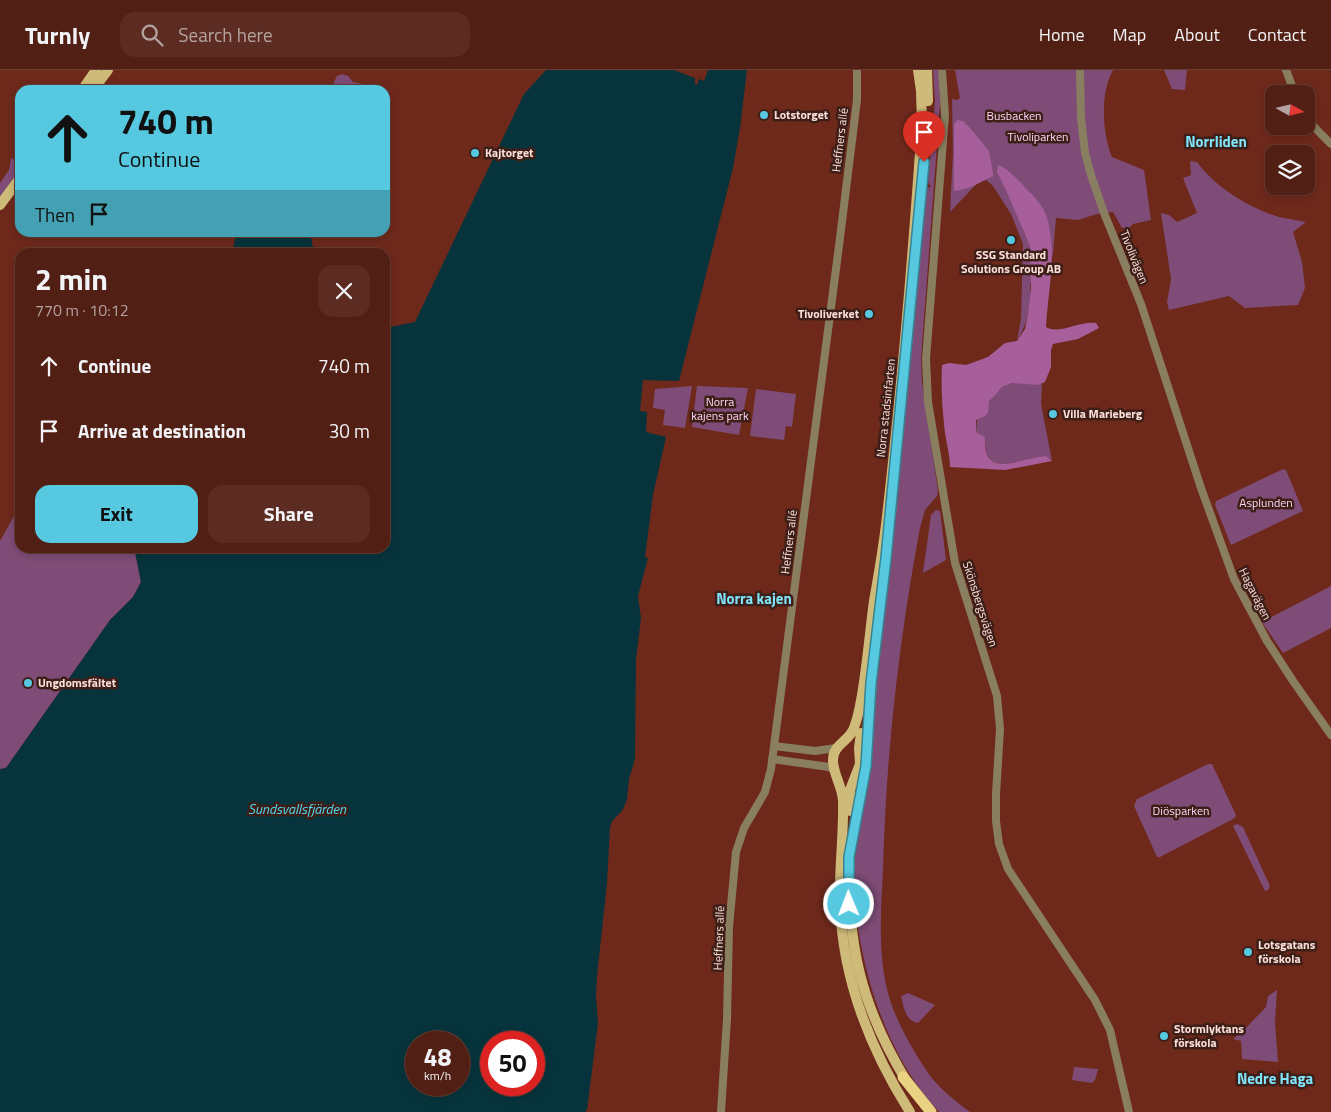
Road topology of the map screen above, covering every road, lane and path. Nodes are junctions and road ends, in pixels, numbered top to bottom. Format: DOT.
graph roads {
  1 [pos="96,70"];
  2 [pos="108,70"];
  3 [pos="858,70"];
  4 [pos="862,70"];
  5 [pos="918,70"];
  6 [pos="927,70"];
  7 [pos="942,70"];
  8 [pos="1080,70"];
  9 [pos="1286,70"];
  10 [pos="86,85"];
  11 [pos="97,85"];
  12 [pos="1292,85"];
  13 [pos="857,88"];
  14 [pos="1315,127"];
  15 [pos="1331,144"];
  16 [pos="15,185"];
  17 [pos="15,195"];
  18 [pos="0,205"];
  19 [pos="0,214"];
  20 [pos="1188,448"];
  21 [pos="871,683"];
  22 [pos="1331,735"];
  23 [pos="774,746"];
  24 [pos="839,746"];
  25 [pos="859,748"];
  26 [pos="772,759"];
  27 [pos="836,773"];
  28 [pos="853,780"];
  29 [pos="849,857"];
  30 [pos="904,1077"];
  31 [pos="721,1112"];
  32 [pos="910,1112"];
  33 [pos="924,1112"];
  34 [pos="931,1112"];
  35 [pos="1129,1112"];
  1 -- 10 [label="main road"];
  2 -- 11 [label="main road"];
  3 -- 13 [label="street, Heffners allé"];
  4 -- 13 [label="street, Heffners allé"];
  5 -- 24 [label="main road, Norra stadsinfarten"];
  6 -- 21 [label="main road, Norra stadsinfarten"];
  7 -- 35 [label="street, Skönsbergsvägen"];
  8 -- 20 [label="street, Tivolivägen"];
  9 -- 12 [label="street"];
  13 -- 23 [label="street, Heffners allé"];
  14 -- 15 [label="street"];
  16 -- 18 [label="main road"];
  17 -- 19 [label="main road"];
  20 -- 22 [label="street, Hagavägen"];
  21 -- 25 [label="main road, Norra stadsinfarten"];
  21 -- 29 [label="main road, Norra stadsinfarten"];
  23 -- 24 [label="street"];
  23 -- 26 [label="street, Heffners allé"];
  24 -- 25 [label="main road"];
  24 -- 27 [label="main road, Norra stadsinfarten"];
  25 -- 28 [label="main road, Norra stadsinfarten"];
  26 -- 27 [label="street"];
  26 -- 31 [label="street, Heffners allé"];
  27 -- 28 [label="main road"];
  27 -- 32 [label="main road, Norra stadsinfarten"];
  28 -- 29 [label="main road, Norra stadsinfarten"];
  29 -- 30 [label="main road, Norra stadsinfarten"];
  30 -- 33 [label="main road, Norra stadsinfarten"];
  30 -- 34 [label="highway"];
}
